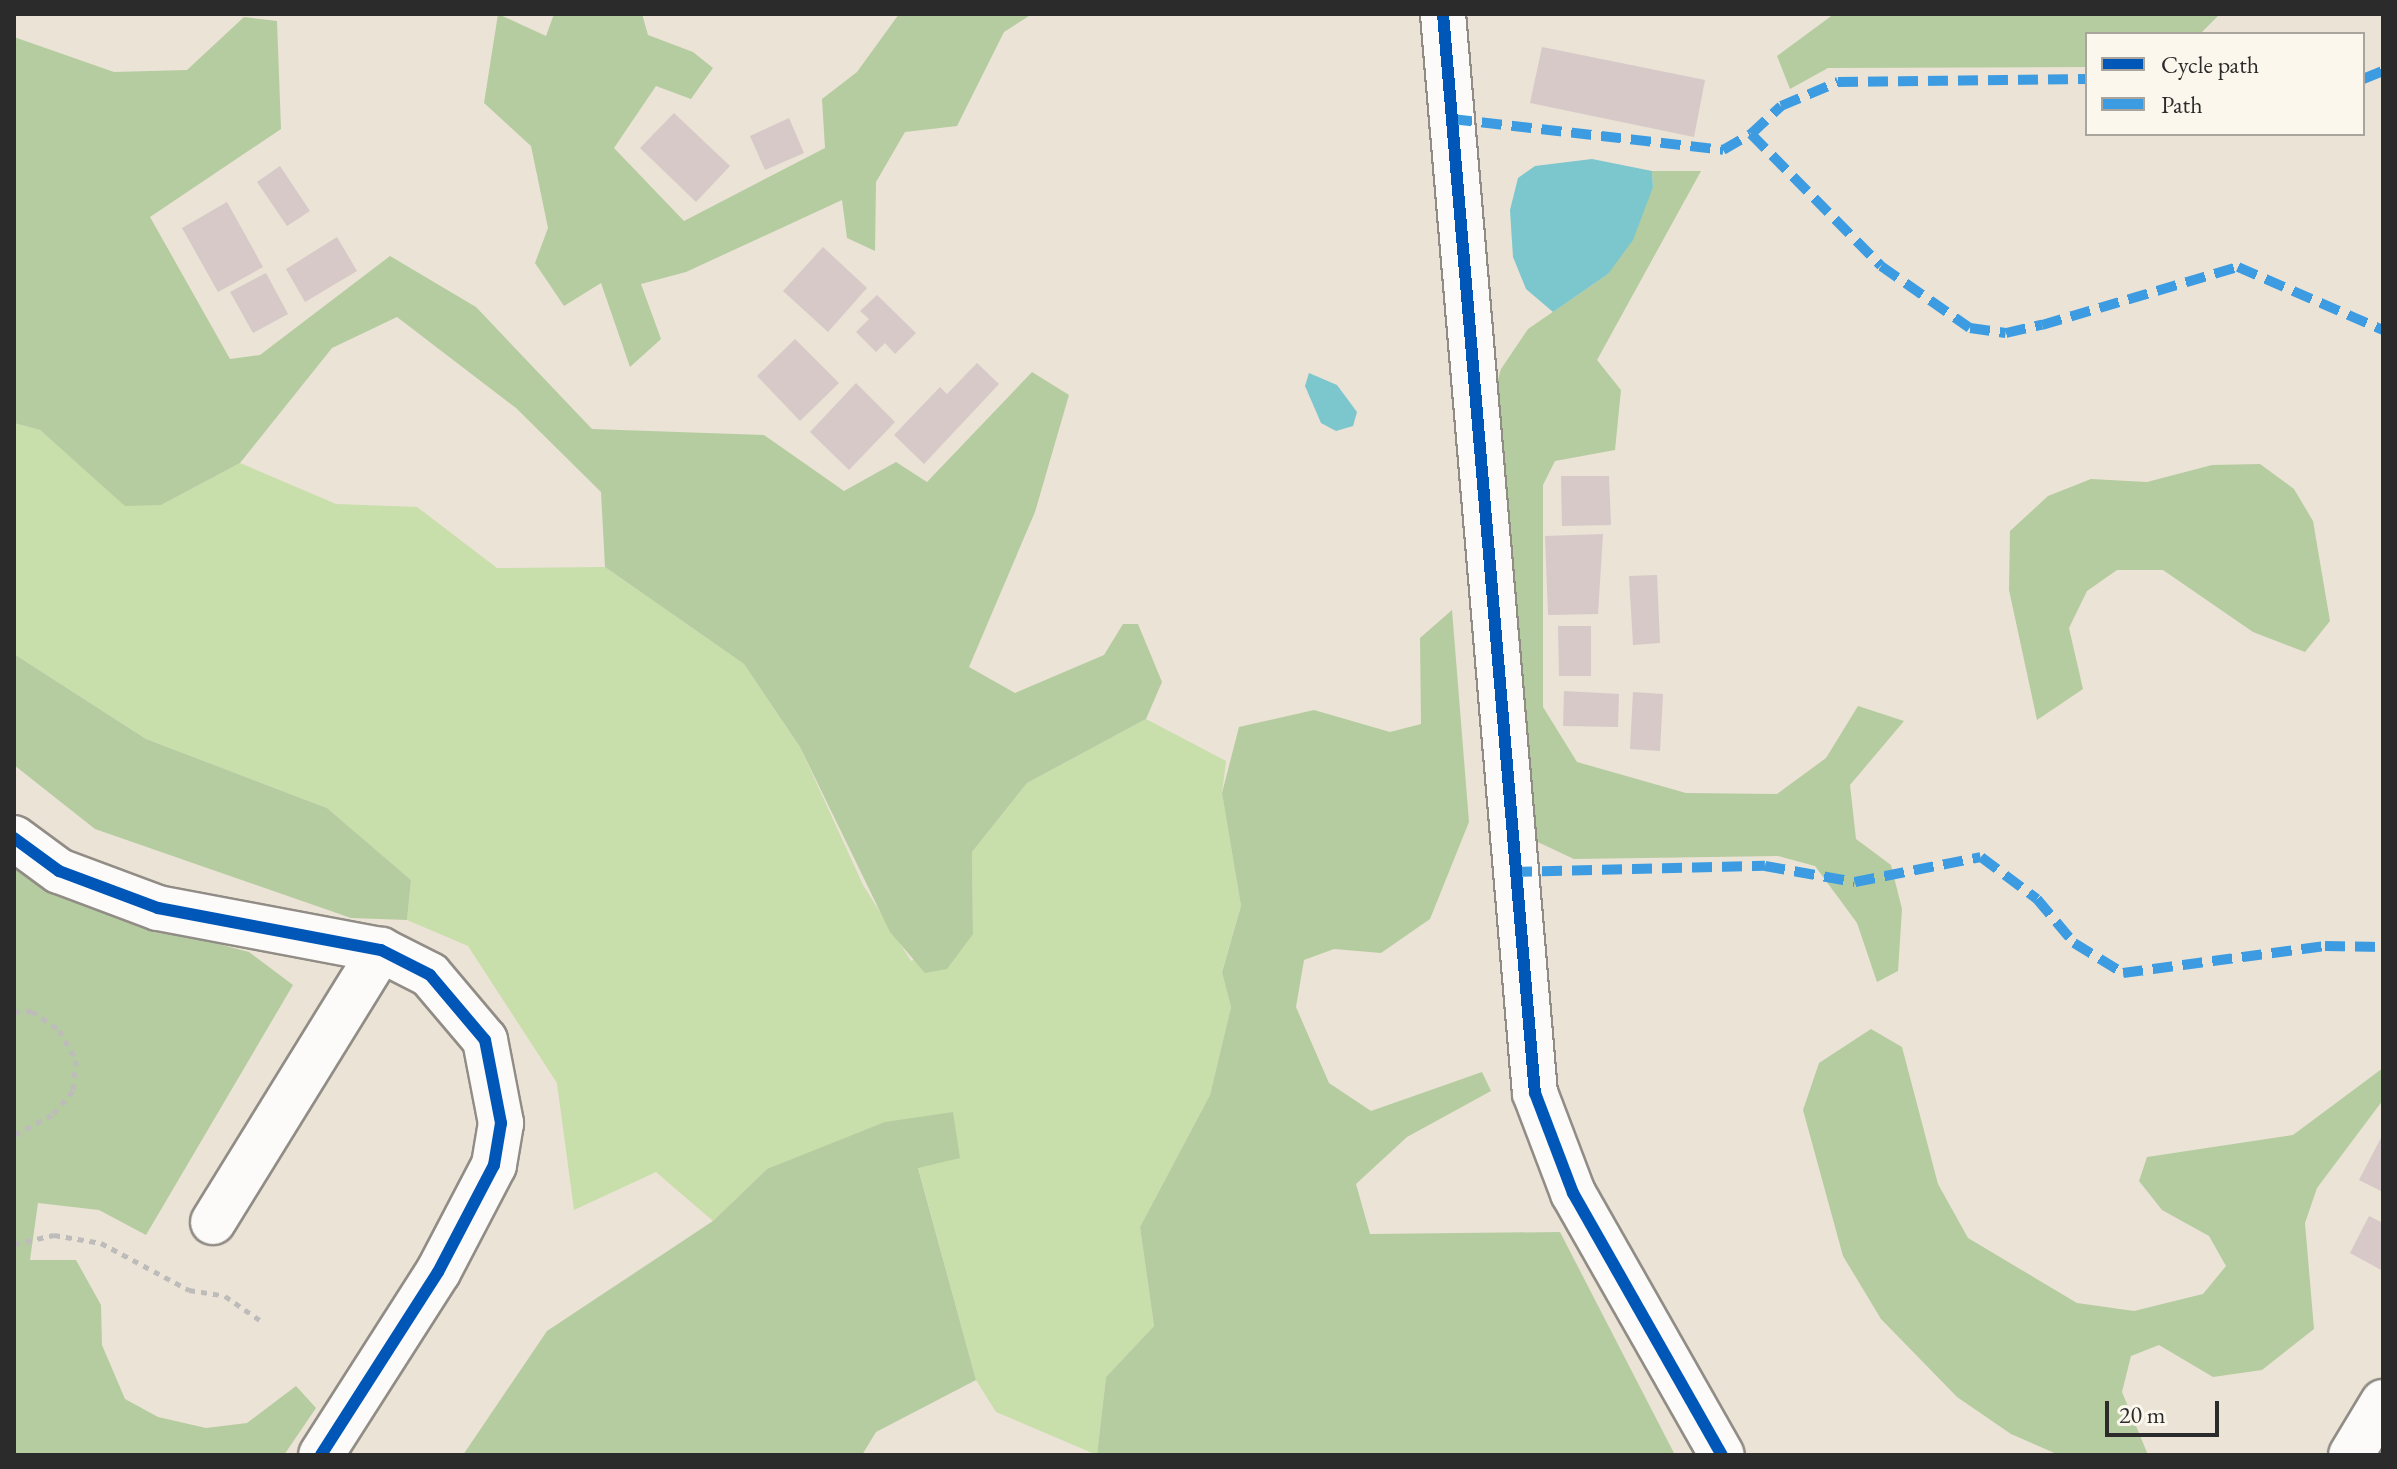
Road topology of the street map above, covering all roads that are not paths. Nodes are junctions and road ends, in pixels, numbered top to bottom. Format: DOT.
graph roads {
  1 [pos="1443,14"];
  2 [pos="14,838"];
  3 [pos="381,950"];
  4 [pos="213,1222"];
  5 [pos="2383,1402"];
  6 [pos="321,1455"];
  7 [pos="1722,1455"];
  8 [pos="2351,1455"];
  1 -- 7 [label="street"];
  2 -- 3 [label="street"];
  3 -- 4 [label="street"];
  3 -- 6 [label="street"];
  5 -- 8 [label="street"];
}
